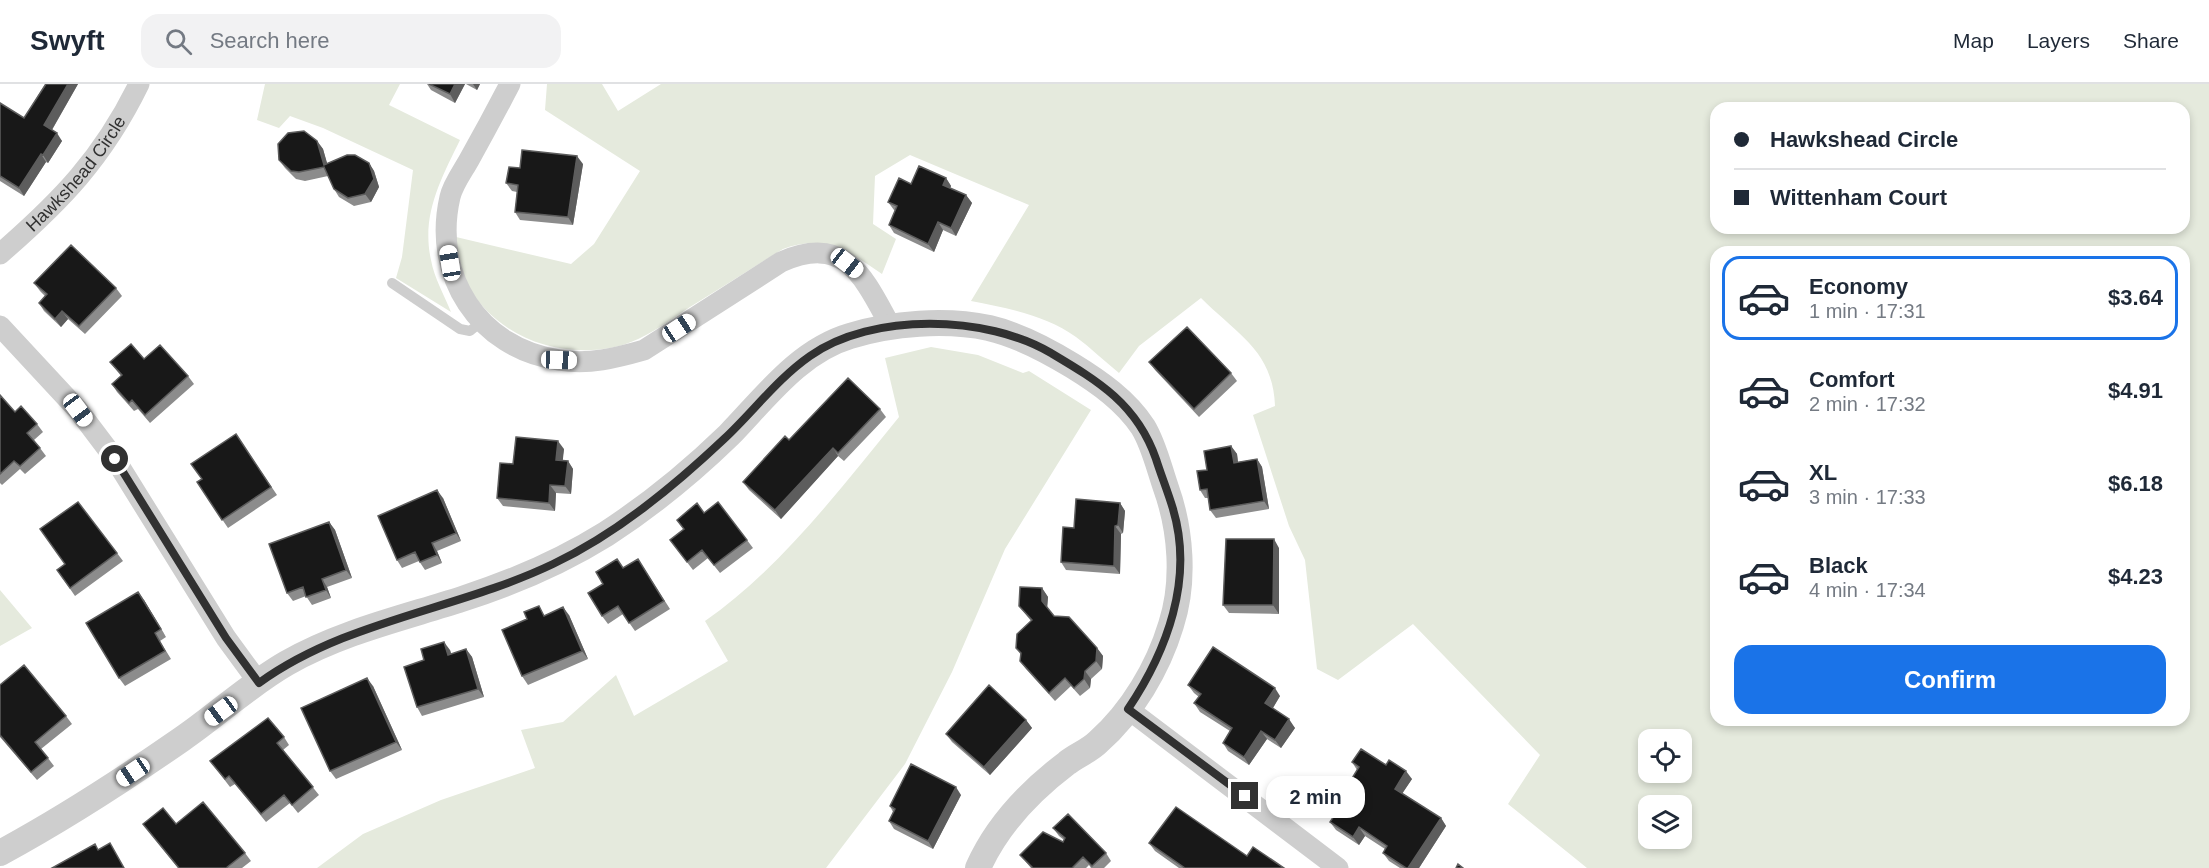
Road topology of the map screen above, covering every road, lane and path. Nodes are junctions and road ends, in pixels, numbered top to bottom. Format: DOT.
graph roads {
  1 [pos="139,84"];
  2 [pos="510,84"];
  3 [pos="0,254"];
  4 [pos="392,283"];
  5 [pos="481,322"];
  6 [pos="0,326"];
  7 [pos="891,327"];
  8 [pos="259,683"];
  9 [pos="1128,709"];
  10 [pos="0,852"];
  11 [pos="978,868"];
  12 [pos="1338,868"];
  1 -- 3 [label="street, Hawkshead Circle"];
  2 -- 5 [label="street"];
  4 -- 5 [label="lane"];
  5 -- 7 [label="street"];
  6 -- 8 [label="street"];
  7 -- 8 [label="street"];
  7 -- 9 [label="street"];
  8 -- 10 [label="street"];
  9 -- 11 [label="street"];
  9 -- 12 [label="street"];
}
